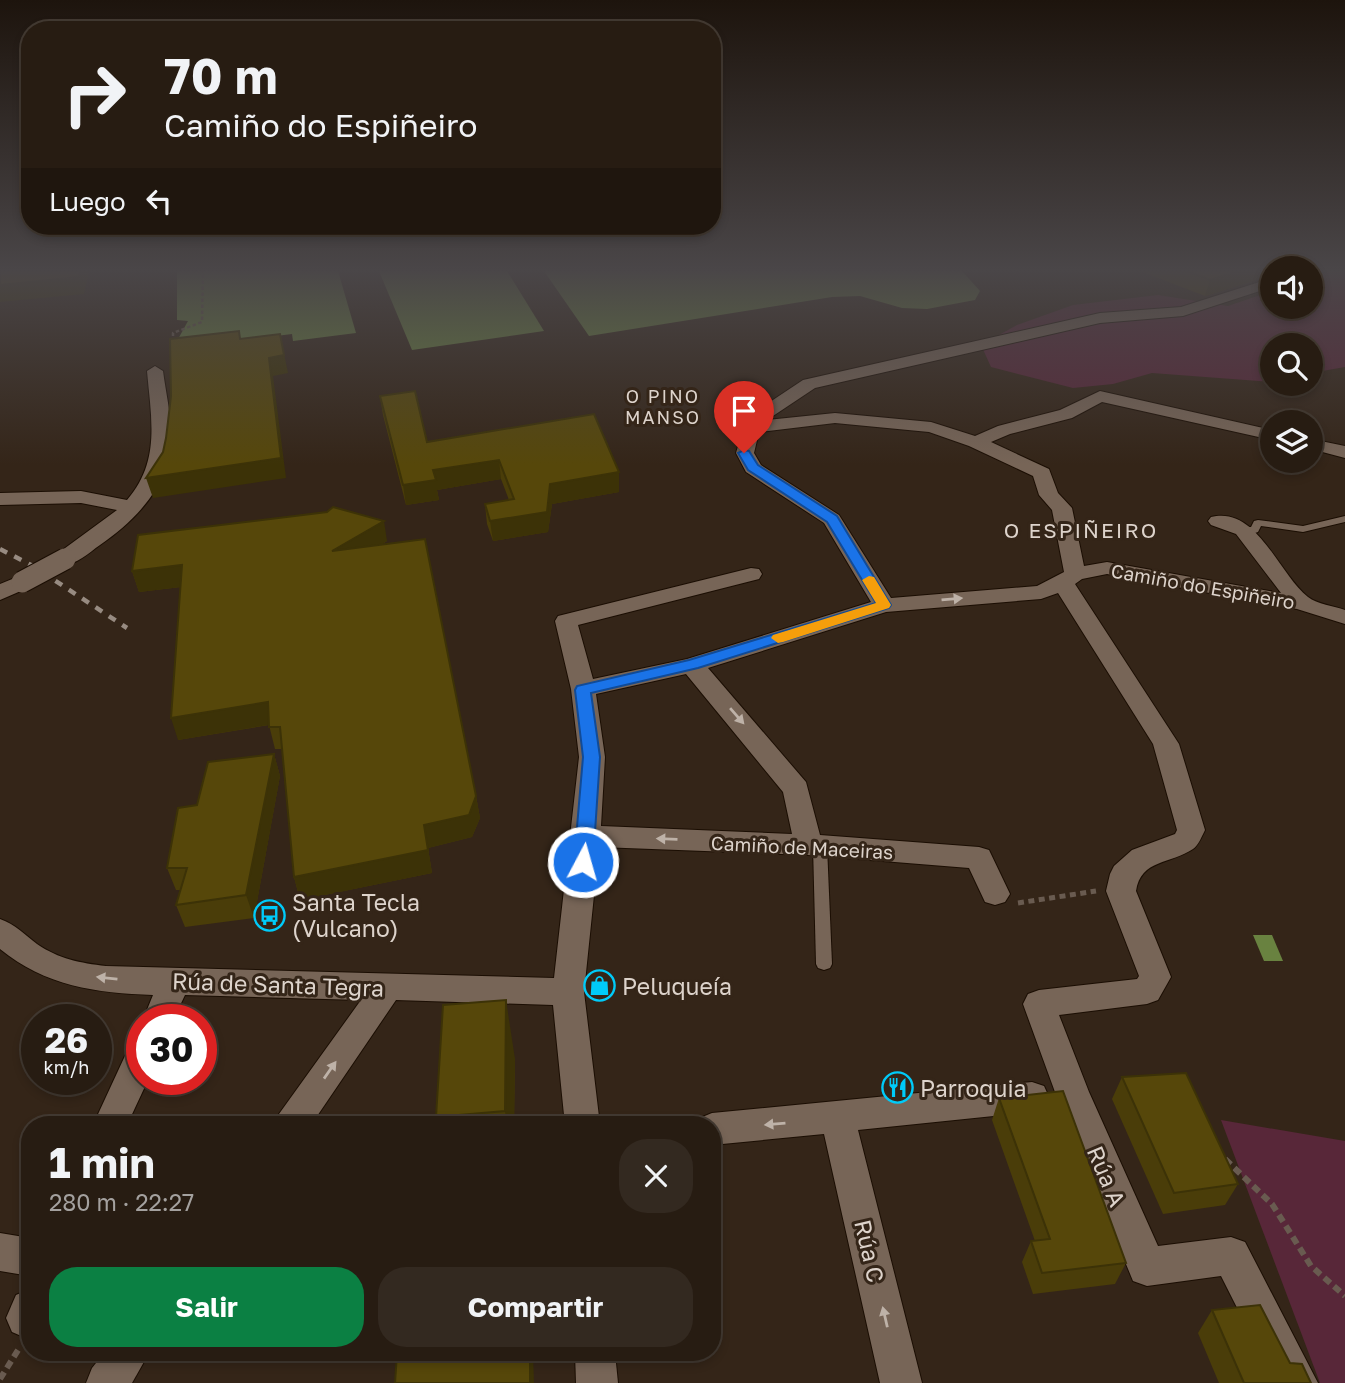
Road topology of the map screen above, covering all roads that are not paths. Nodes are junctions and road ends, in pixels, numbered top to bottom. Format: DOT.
graph roads {
  1 [pos="1023,336"];
  2 [pos="155,371"];
  3 [pos="752,426"];
  4 [pos="1260,432"];
  5 [pos="976,442"];
  6 [pos="1323,447"];
  7 [pos="1345,452"];
  8 [pos="0,499"];
  9 [pos="130,508"];
  10 [pos="1345,519"];
  11 [pos="1218,521"];
  12 [pos="1243,530"];
  13 [pos="751,574"];
  14 [pos="1069,578"];
  15 [pos="0,593"];
  16 [pos="1301,603"];
  17 [pos="884,605"];
  18 [pos="1345,617"];
  19 [pos="692,664"];
  20 [pos="583,690"];
  21 [pos="586,836"];
  22 [pos="814,846"];
  23 [pos="995,894"];
  24 [pos="0,931"];
  25 [pos="824,964"];
  26 [pos="175,982"];
  27 [pos="387,988"];
  28 [pos="569,992"];
  29 [pos="165,1004"];
  30 [pos="126,1090"];
  31 [pos="1072,1093"];
  32 [pos="114,1116"];
  33 [pos="297,1116"];
  34 [pos="582,1116"];
  35 [pos="838,1118"];
  36 [pos="721,1128"];
  37 [pos="0,1252"];
  38 [pos="21,1256"];
  39 [pos="123,1361"];
  40 [pos="596,1361"];
  41 [pos="107,1383"];
  42 [pos="597,1383"];
  43 [pos="901,1383"];
  44 [pos="1297,1383"];
  1 -- 3 [label="street"];
  2 -- 9 [label="street"];
  3 -- 5 [label="street"];
  3 -- 17 [label="street"];
  4 -- 5 [label="street"];
  5 -- 14 [label="street"];
  6 -- 7 [label="street"];
  8 -- 9 [label="street"];
  9 -- 15 [label="street, bridge"];
  10 -- 12 [label="lane"];
  11 -- 12 [label="street"];
  12 -- 16 [label="street"];
  13 -- 20 [label="street"];
  14 -- 16 [label="street, Camiño do Espiñeiro"];
  17 -- 14 [label="street, Camiño do Espiñeiro, one-way"];
  14 -- 31 [label="street, Rúa A"];
  16 -- 18 [label="street, Camiño do Espiñeiro"];
  17 -- 19 [label="street, Camiño do Espiñeiro"];
  19 -- 20 [label="street, Camiño do Espiñeiro"];
  19 -- 22 [label="street, one-way"];
  20 -- 21 [label="street"];
  22 -- 21 [label="street, Camiño de Maceiras, one-way"];
  21 -- 28 [label="street"];
  22 -- 23 [label="street, Camiño de Maceiras"];
  22 -- 25 [label="lane"];
  26 -- 24 [label="street, Rúa de Santa Tegra, one-way"];
  26 -- 27 [label="street, Rúa de Santa Tegra"];
  26 -- 29 [label="street"];
  27 -- 28 [label="street, Rúa de Santa Tegra"];
  33 -- 27 [label="street, one-way"];
  28 -- 34 [label="street"];
  30 -- 32 [label="street"];
  31 -- 35 [label="street"];
  31 -- 44 [label="street, Rúa A"];
  35 -- 36 [label="street, one-way"];
  43 -- 35 [label="street, Rúa C, one-way"];
  37 -- 38 [label="street"];
  39 -- 41 [label="street"];
  40 -- 42 [label="street"];
}
